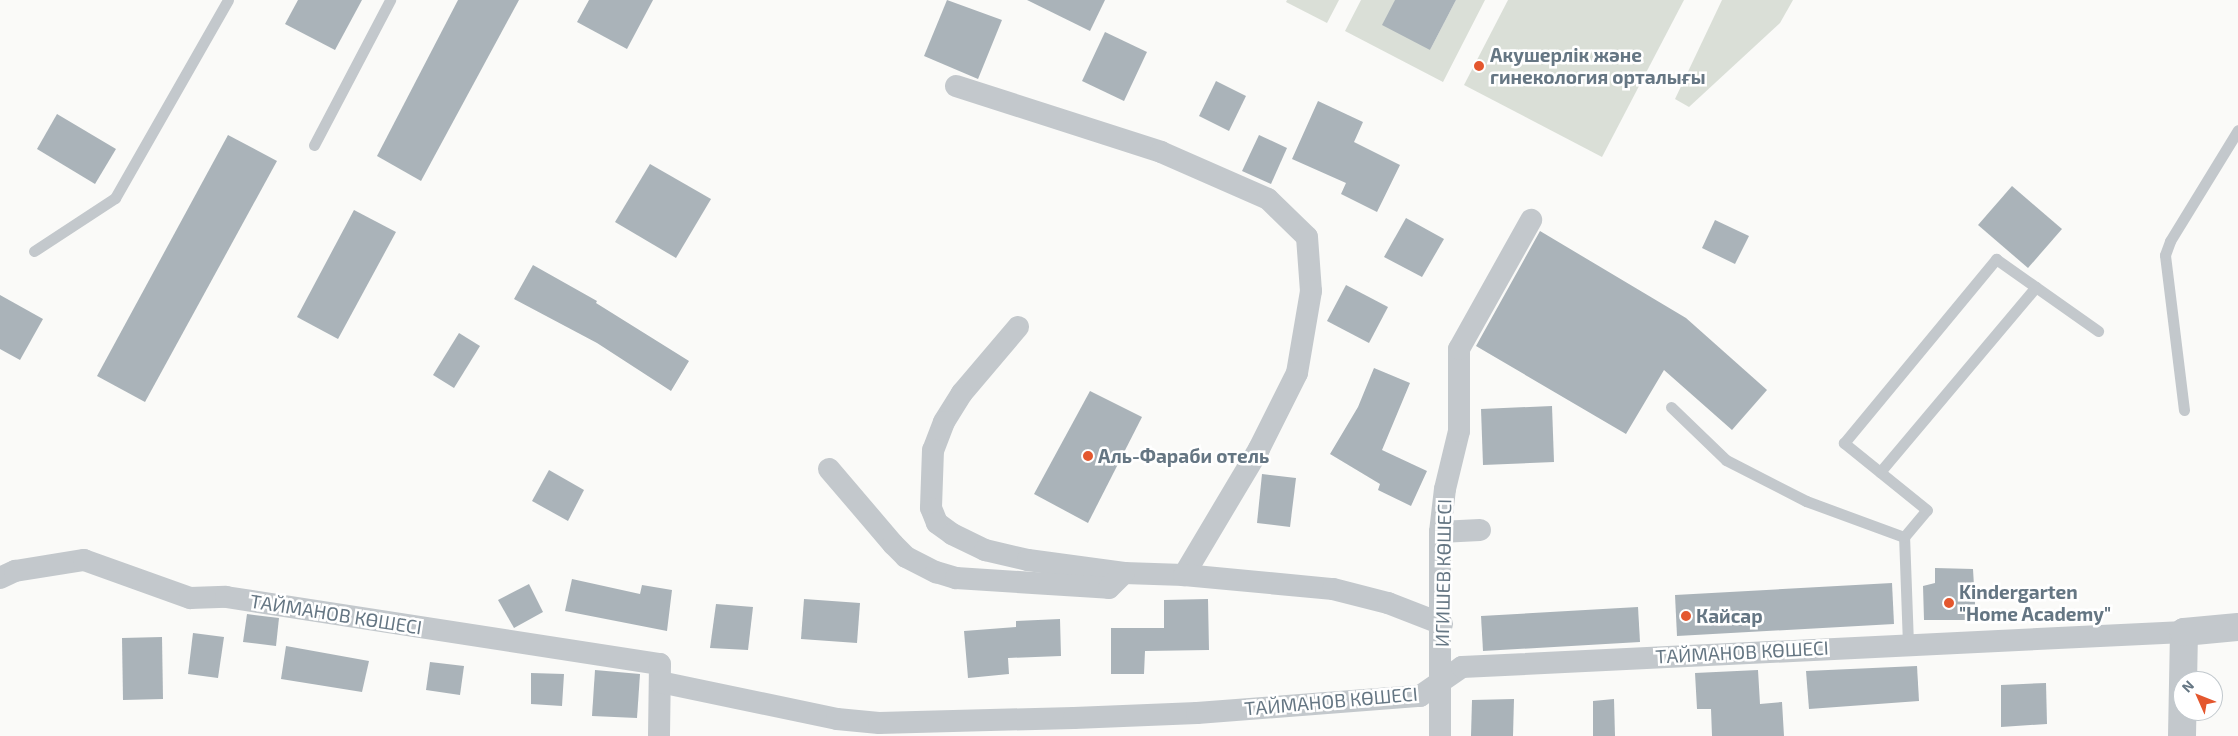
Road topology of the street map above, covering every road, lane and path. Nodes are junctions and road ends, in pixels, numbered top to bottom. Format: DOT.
graph roads {
  1 [pos="228,0"];
  2 [pos="390,0"];
  3 [pos="956,86"];
  4 [pos="2238,130"];
  5 [pos="314,145"];
  6 [pos="1531,220"];
  7 [pos="34,252"];
  8 [pos="2036,287"];
  9 [pos="1018,327"];
  10 [pos="2098,330"];
  11 [pos="1671,407"];
  12 [pos="2184,410"];
  13 [pos="829,469"];
  14 [pos="1880,472"];
  15 [pos="1480,530"];
  16 [pos="1440,532"];
  17 [pos="1904,537"];
  18 [pos="1124,572"];
  19 [pos="1184,575"];
  20 [pos="0,578"];
  21 [pos="1442,624"];
  22 [pos="2238,627"];
  23 [pos="2184,632"];
  24 [pos="1908,644"];
  25 [pos="660,682"];
  26 [pos="1441,684"];
  27 [pos="659,736"];
  28 [pos="1440,736"];
  29 [pos="2182,736"];
  1 -- 7 [label="lane"];
  2 -- 5 [label="lane"];
  3 -- 19 [label="street"];
  4 -- 12 [label="lane"];
  6 -- 16 [label="street, ИГИШЕВ КӨШЕСІ"];
  8 -- 10 [label="lane"];
  8 -- 14 [label="lane"];
  8 -- 14 [label="lane"];
  9 -- 18 [label="street"];
  11 -- 17 [label="lane"];
  13 -- 18 [label="street"];
  14 -- 17 [label="lane"];
  15 -- 16 [label="street"];
  16 -- 21 [label="street, ИГИШЕВ КӨШЕСІ"];
  17 -- 24 [label="lane"];
  18 -- 19 [label="street"];
  19 -- 21 [label="street"];
  20 -- 25 [label="street, ТАЙМАНОВ КӨШЕСІ"];
  21 -- 26 [label="street, ИГИШЕВ КӨШЕСІ"];
  22 -- 23 [label="street, ТАЙМАНОВ КӨШЕСІ"];
  23 -- 24 [label="street, ТАЙМАНОВ КӨШЕСІ"];
  23 -- 29 [label="street"];
  24 -- 26 [label="street, ТАЙМАНОВ КӨШЕСІ"];
  25 -- 26 [label="street, ТАЙМАНОВ КӨШЕСІ"];
  25 -- 27 [label="street, ТАЙМАНОВ КӨШЕСІ"];
  26 -- 28 [label="street, ИГИШЕВ КӨШЕСІ"];
}
